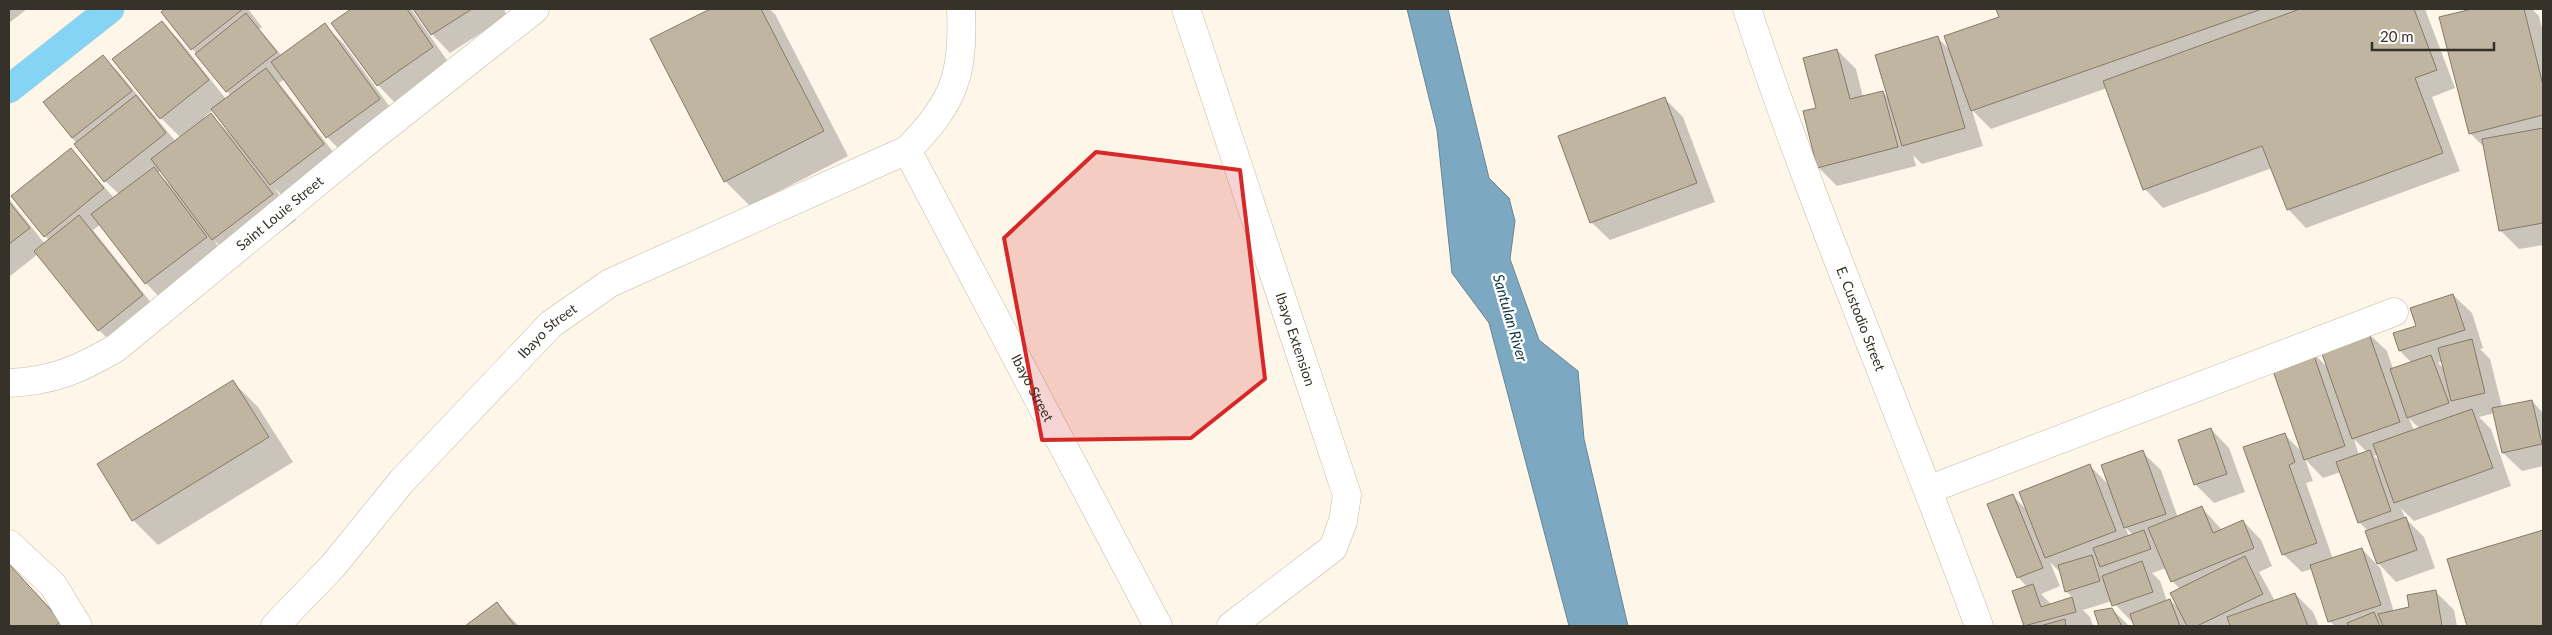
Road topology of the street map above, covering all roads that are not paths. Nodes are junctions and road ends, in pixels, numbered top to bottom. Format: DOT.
graph roads {
  1 [pos="110,9"];
  2 [pos="535,9"];
  3 [pos="960,9"];
  4 [pos="1186,9"];
  5 [pos="1747,9"];
  6 [pos="9,88"];
  7 [pos="907,150"];
  8 [pos="2394,312"];
  9 [pos="9,382"];
  10 [pos="1930,489"];
  11 [pos="9,544"];
  12 [pos="78,626"];
  13 [pos="275,626"];
  14 [pos="1158,626"];
  15 [pos="1231,626"];
  16 [pos="1979,626"];
  1 -- 6 [label="main road"];
  2 -- 9 [label="street, Saint Louie Street"];
  3 -- 7 [label="street, Ibayo Street"];
  4 -- 15 [label="street, Ibayo Extension"];
  5 -- 10 [label="street, E. Custodio Street"];
  7 -- 13 [label="street, Ibayo Street"];
  7 -- 14 [label="street, Ibayo Street"];
  8 -- 10 [label="street"];
  10 -- 16 [label="street, E. Custodio Street"];
  11 -- 12 [label="street"];
}
